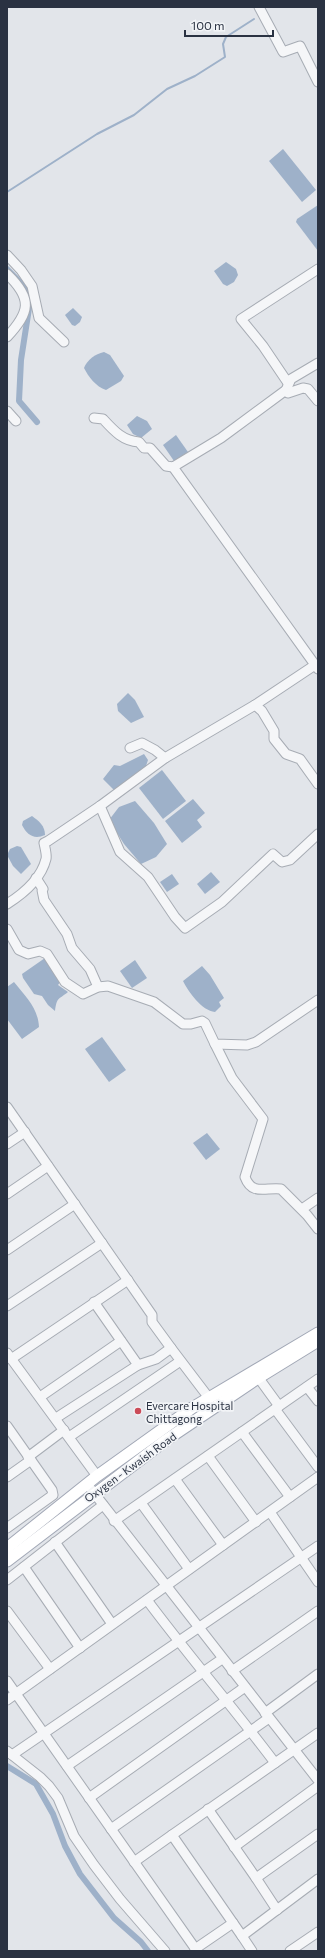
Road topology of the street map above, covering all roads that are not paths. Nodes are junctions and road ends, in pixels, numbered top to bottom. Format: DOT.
graph roads {
  1 [pos="259,7"];
  2 [pos="318,82"];
  3 [pos="7,255"];
  4 [pos="318,269"];
  5 [pos="7,274"];
  6 [pos="7,338"];
  7 [pos="64,342"];
  8 [pos="318,363"];
  9 [pos="287,387"];
  10 [pos="318,401"];
  11 [pos="7,411"];
  12 [pos="94,418"];
  13 [pos="16,421"];
  14 [pos="173,467"];
  15 [pos="317,667"];
  16 [pos="255,705"];
  17 [pos="130,748"];
  18 [pos="165,758"];
  19 [pos="318,784"];
  20 [pos="100,806"];
  21 [pos="318,834"];
  22 [pos="36,878"];
  23 [pos="7,904"];
  24 [pos="7,929"];
  25 [pos="98,987"];
  26 [pos="318,1000"];
  27 [pos="215,1044"];
  28 [pos="7,1107"];
  29 [pos="25,1132"];
  30 [pos="7,1144"];
  31 [pos="48,1166"];
  32 [pos="7,1194"];
  33 [pos="318,1198"];
  34 [pos="75,1204"];
  35 [pos="302,1209"];
  36 [pos="318,1229"];
  37 [pos="102,1243"];
  38 [pos="7,1250"];
  39 [pos="128,1280"];
  40 [pos="94,1302"];
  41 [pos="7,1306"];
  42 [pos="318,1332"];
  43 [pos="121,1340"];
  44 [pos="318,1341"];
  45 [pos="171,1348"];
  46 [pos="9,1356"];
  47 [pos="179,1362"];
  48 [pos="138,1365"];
  49 [pos="256,1374"];
  50 [pos="318,1379"];
  51 [pos="307,1387"];
  52 [pos="40,1397"];
  53 [pos="209,1398"];
  54 [pos="318,1402"];
  55 [pos="277,1408"];
  56 [pos="56,1418"];
  57 [pos="7,1426"];
  58 [pos="242,1432"];
  59 [pos="67,1434"];
  60 [pos="208,1456"];
  61 [pos="30,1458"];
  62 [pos="318,1467"];
  63 [pos="97,1476"];
  64 [pos="7,1477"];
  65 [pos="318,1477"];
  66 [pos="175,1479"];
  67 [pos="90,1489"];
  68 [pos="290,1497"];
  69 [pos="141,1503"];
  70 [pos="102,1505"];
  71 [pos="270,1512"];
  72 [pos="114,1521"];
  73 [pos="256,1522"];
  74 [pos="7,1528"];
  75 [pos="55,1542"];
  76 [pos="10,1544"];
  77 [pos="223,1545"];
  78 [pos="318,1546"];
  79 [pos="301,1558"];
  80 [pos="7,1561"];
  81 [pos="24,1567"];
  82 [pos="189,1569"];
  83 [pos="7,1580"];
  84 [pos="318,1582"];
  85 [pos="166,1586"];
  86 [pos="146,1600"];
  87 [pos="7,1611"];
  88 [pos="318,1611"];
  89 [pos="112,1624"];
  90 [pos="198,1628"];
  91 [pos="178,1642"];
  92 [pos="80,1648"];
  93 [pos="222,1659"];
  94 [pos="50,1669"];
  95 [pos="232,1671"];
  96 [pos="204,1672"];
  97 [pos="318,1674"];
  98 [pos="7,1681"];
  99 [pos="244,1687"];
  100 [pos="16,1693"];
  101 [pos="7,1700"];
  102 [pos="225,1701"];
  103 [pos="267,1715"];
  104 [pos="251,1731"];
  105 [pos="318,1733"];
  106 [pos="45,1735"];
  107 [pos="294,1750"];
  108 [pos="10,1753"];
  109 [pos="274,1763"];
  110 [pos="67,1766"];
  111 [pos="318,1780"];
  112 [pos="318,1786"];
  113 [pos="89,1798"];
  114 [pos="208,1809"];
  115 [pos="111,1829"];
  116 [pos="318,1834"];
  117 [pos="172,1835"];
  118 [pos="234,1848"];
  119 [pos="134,1862"];
  120 [pos="256,1878"];
  121 [pos="318,1879"];
  122 [pos="277,1910"];
  123 [pos="233,1923"];
  124 [pos="318,1932"];
  125 [pos="242,1936"];
  126 [pos="196,1950"];
  127 [pos="165,1951"];
  128 [pos="252,1951"];
  129 [pos="290,1951"];
  1 -- 2 [label="street"];
  3 -- 7 [label="street"];
  4 -- 9 [label="street"];
  5 -- 6 [label="street"];
  8 -- 9 [label="street"];
  9 -- 10 [label="street"];
  9 -- 14 [label="street"];
  11 -- 13 [label="street"];
  12 -- 14 [label="street"];
  14 -- 15 [label="street"];
  15 -- 16 [label="street"];
  16 -- 18 [label="street"];
  16 -- 19 [label="street"];
  17 -- 18 [label="street"];
  18 -- 20 [label="street"];
  20 -- 21 [label="street"];
  20 -- 22 [label="street"];
  22 -- 23 [label="street"];
  22 -- 25 [label="street"];
  24 -- 25 [label="street"];
  25 -- 27 [label="street"];
  26 -- 27 [label="street"];
  27 -- 35 [label="street"];
  28 -- 29 [label="street"];
  29 -- 30 [label="street"];
  29 -- 31 [label="street"];
  31 -- 32 [label="street"];
  31 -- 34 [label="street"];
  33 -- 35 [label="street"];
  34 -- 37 [label="street"];
  34 -- 38 [label="street"];
  35 -- 36 [label="street"];
  37 -- 39 [label="street"];
  37 -- 41 [label="street"];
  39 -- 40 [label="street"];
  39 -- 45 [label="street"];
  40 -- 43 [label="street"];
  40 -- 46 [label="street"];
  42 -- 49 [label="main road, Oxygen - Kwaish Road"];
  43 -- 48 [label="street"];
  43 -- 52 [label="street"];
  44 -- 49 [label="main road, Oxygen - Kwaish Road"];
  45 -- 48 [label="street"];
  45 -- 53 [label="street"];
  46 -- 52 [label="street"];
  47 -- 59 [label="street"];
  48 -- 56 [label="street"];
  49 -- 53 [label="main road, Oxygen - Kwaish Road"];
  49 -- 55 [label="street"];
  49 -- 67 [label="main road, Oxygen - Kwaish Road"];
  50 -- 51 [label="street"];
  51 -- 54 [label="street"];
  51 -- 55 [label="street"];
  52 -- 56 [label="street"];
  53 -- 63 [label="main road, Oxygen - Kwaish Road"];
  55 -- 58 [label="street"];
  55 -- 62 [label="street"];
  56 -- 59 [label="street"];
  57 -- 61 [label="street"];
  58 -- 60 [label="street"];
  58 -- 68 [label="street"];
  59 -- 61 [label="street"];
  59 -- 63 [label="street"];
  60 -- 66 [label="street"];
  60 -- 73 [label="street"];
  61 -- 64 [label="street"];
  61 -- 74 [label="street"];
  63 -- 67 [label="main road, Oxygen - Kwaish Road"];
  65 -- 68 [label="street"];
  66 -- 69 [label="street"];
  66 -- 77 [label="street"];
  67 -- 70 [label="street"];
  67 -- 76 [label="main road, Oxygen - Kwaish Road"];
  67 -- 80 [label="main road, Oxygen - Kwaish Road"];
  68 -- 71 [label="street"];
  69 -- 72 [label="street"];
  69 -- 82 [label="street"];
  70 -- 72 [label="street"];
  70 -- 75 [label="street"];
  71 -- 73 [label="street"];
  71 -- 79 [label="street"];
  72 -- 85 [label="street"];
  73 -- 77 [label="street"];
  75 -- 81 [label="street"];
  75 -- 89 [label="street"];
  77 -- 82 [label="street"];
  78 -- 79 [label="street"];
  79 -- 84 [label="street"];
  79 -- 90 [label="street"];
  81 -- 83 [label="street"];
  81 -- 92 [label="street"];
  82 -- 85 [label="street"];
  85 -- 86 [label="street"];
  85 -- 90 [label="street"];
  86 -- 89 [label="street"];
  86 -- 91 [label="street"];
  87 -- 94 [label="street"];
  88 -- 95 [label="street"];
  89 -- 92 [label="street"];
  90 -- 91 [label="street"];
  90 -- 93 [label="street"];
  91 -- 96 [label="street"];
  91 -- 106 [label="street"];
  92 -- 94 [label="street"];
  93 -- 95 [label="street"];
  93 -- 96 [label="street"];
  94 -- 100 [label="street"];
  95 -- 99 [label="street"];
  96 -- 102 [label="street"];
  96 -- 110 [label="street"];
  97 -- 103 [label="street"];
  98 -- 100 [label="street"];
  99 -- 102 [label="street"];
  99 -- 103 [label="street"];
  100 -- 101 [label="street"];
  100 -- 106 [label="street"];
  102 -- 104 [label="street"];
  102 -- 113 [label="street"];
  103 -- 104 [label="street"];
  103 -- 107 [label="street"];
  104 -- 109 [label="street"];
  104 -- 115 [label="street"];
  105 -- 107 [label="street"];
  106 -- 108 [label="street"];
  106 -- 110 [label="street"];
  107 -- 109 [label="street"];
  107 -- 111 [label="street"];
  108 -- 127 [label="street"];
  109 -- 114 [label="street"];
  110 -- 113 [label="street"];
  112 -- 118 [label="street"];
  113 -- 115 [label="street"];
  114 -- 117 [label="street"];
  114 -- 118 [label="street"];
  115 -- 119 [label="street"];
  116 -- 120 [label="street"];
  117 -- 119 [label="street"];
  117 -- 123 [label="street"];
  118 -- 120 [label="street"];
  119 -- 126 [label="street"];
  120 -- 122 [label="street"];
  121 -- 122 [label="street"];
  122 -- 125 [label="street"];
  123 -- 125 [label="street"];
  123 -- 126 [label="street"];
  124 -- 129 [label="street"];
  125 -- 128 [label="street"];
}
